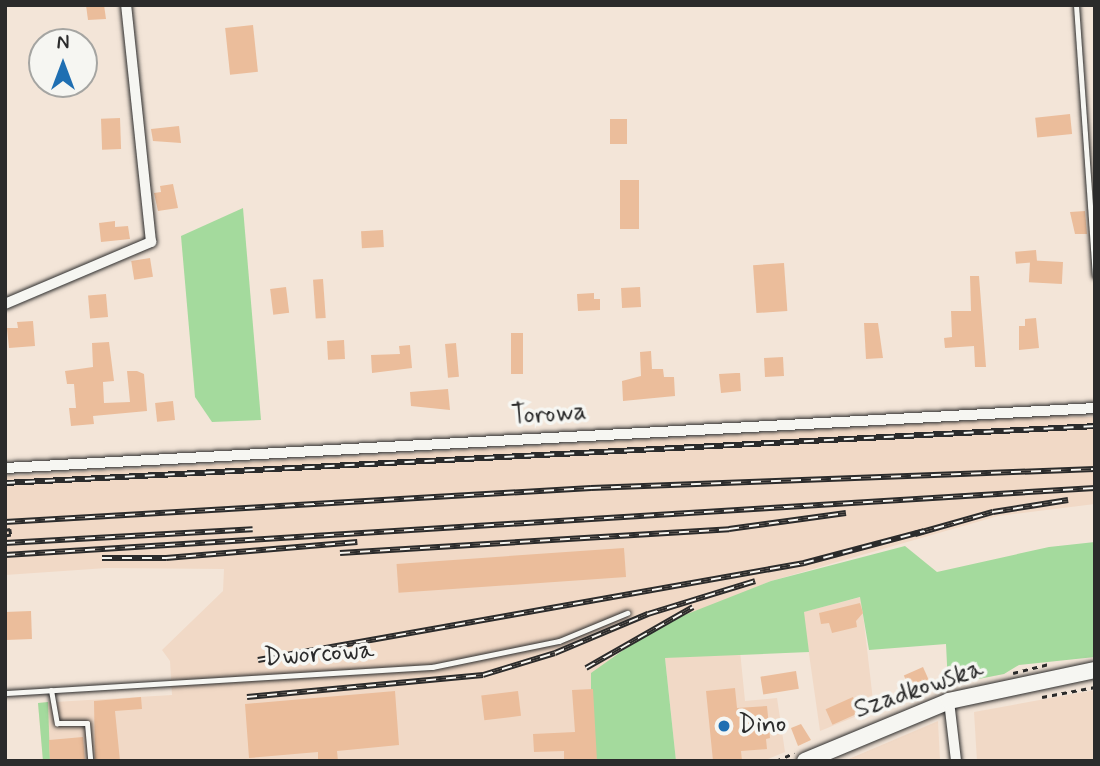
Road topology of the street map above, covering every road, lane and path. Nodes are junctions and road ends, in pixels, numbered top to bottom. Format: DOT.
graph roads {
  1 [pos="125,5"];
  2 [pos="1076,5"];
  3 [pos="1095,275"];
  4 [pos="5,304"];
  5 [pos="1095,408"];
  6 [pos="5,468"];
  7 [pos="5,530"];
  8 [pos="5,536"];
  9 [pos="627,613"];
  10 [pos="1095,670"];
  11 [pos="51,690"];
  12 [pos="5,693"];
  13 [pos="949,701"];
  14 [pos="90,761"];
  15 [pos="805,761"];
  16 [pos="956,761"];
  1 -- 4 [label="street"];
  2 -- 3 [label="lane"];
  5 -- 6 [label="street, Torowa"];
  7 -- 8 [label="path"];
  9 -- 11 [label="lane, Dworcowa"];
  10 -- 13 [label="street, Szadkowska"];
  11 -- 12 [label="lane, Dworcowa"];
  11 -- 14 [label="lane"];
  13 -- 15 [label="street, Szadkowska"];
  13 -- 16 [label="street"];
}
